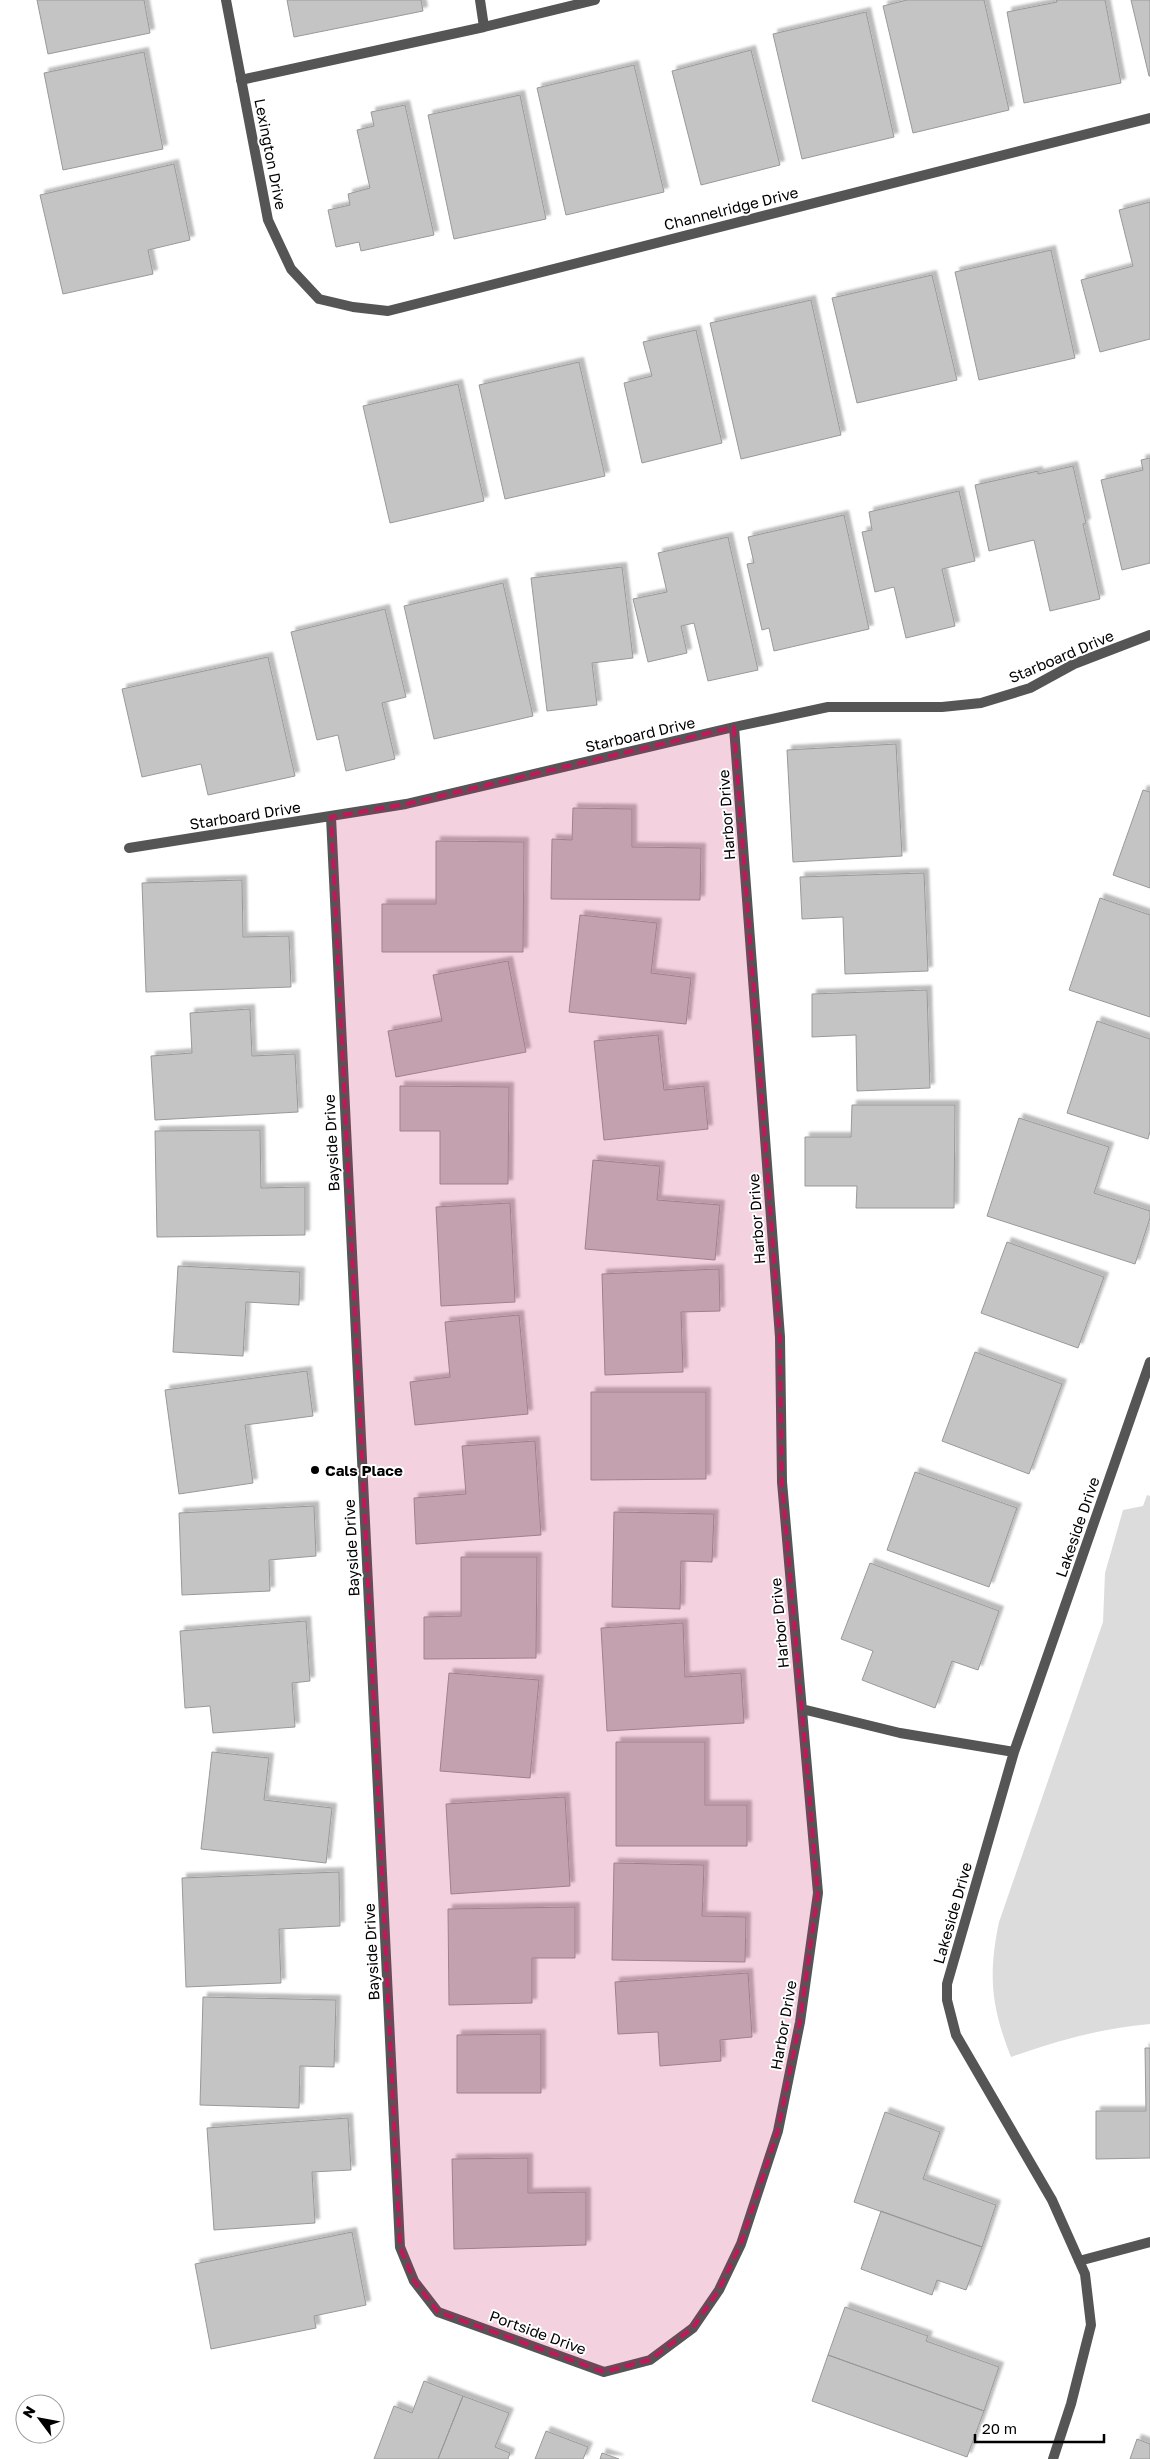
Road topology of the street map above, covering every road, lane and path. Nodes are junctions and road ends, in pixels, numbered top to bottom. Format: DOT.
graph roads {
  1 [pos="226,0"];
  2 [pos="480,0"];
  3 [pos="595,0"];
  4 [pos="484,27"];
  5 [pos="241,80"];
  6 [pos="1150,118"];
  7 [pos="319,299"];
  8 [pos="1150,636"];
  9 [pos="734,727"];
  10 [pos="330,817"];
  11 [pos="129,848"];
  12 [pos="1150,1362"];
  13 [pos="802,1709"];
  14 [pos="1014,1752"];
  15 [pos="1150,2242"];
  16 [pos="400,2247"];
  17 [pos="1079,2261"];
  18 [pos="693,2328"];
  19 [pos="1053,2459"];
  1 -- 5 [label="street, Lexington Drive"];
  2 -- 4 [label="street"];
  3 -- 4 [label="street"];
  4 -- 5 [label="street"];
  5 -- 7 [label="street, Lexington Drive"];
  6 -- 7 [label="street, Channelridge Drive"];
  8 -- 9 [label="street, Starboard Drive"];
  9 -- 10 [label="street, Starboard Drive"];
  9 -- 13 [label="street, Harbor Drive"];
  10 -- 11 [label="street, Starboard Drive"];
  10 -- 16 [label="street, Bayside Drive"];
  12 -- 14 [label="street, Lakeside Drive"];
  13 -- 14 [label="street"];
  13 -- 18 [label="street, Harbor Drive"];
  14 -- 17 [label="street, Lakeside Drive"];
  15 -- 17 [label="street"];
  16 -- 18 [label="street, Portside Drive"];
  17 -- 19 [label="street, Lakeside Drive"];
}
